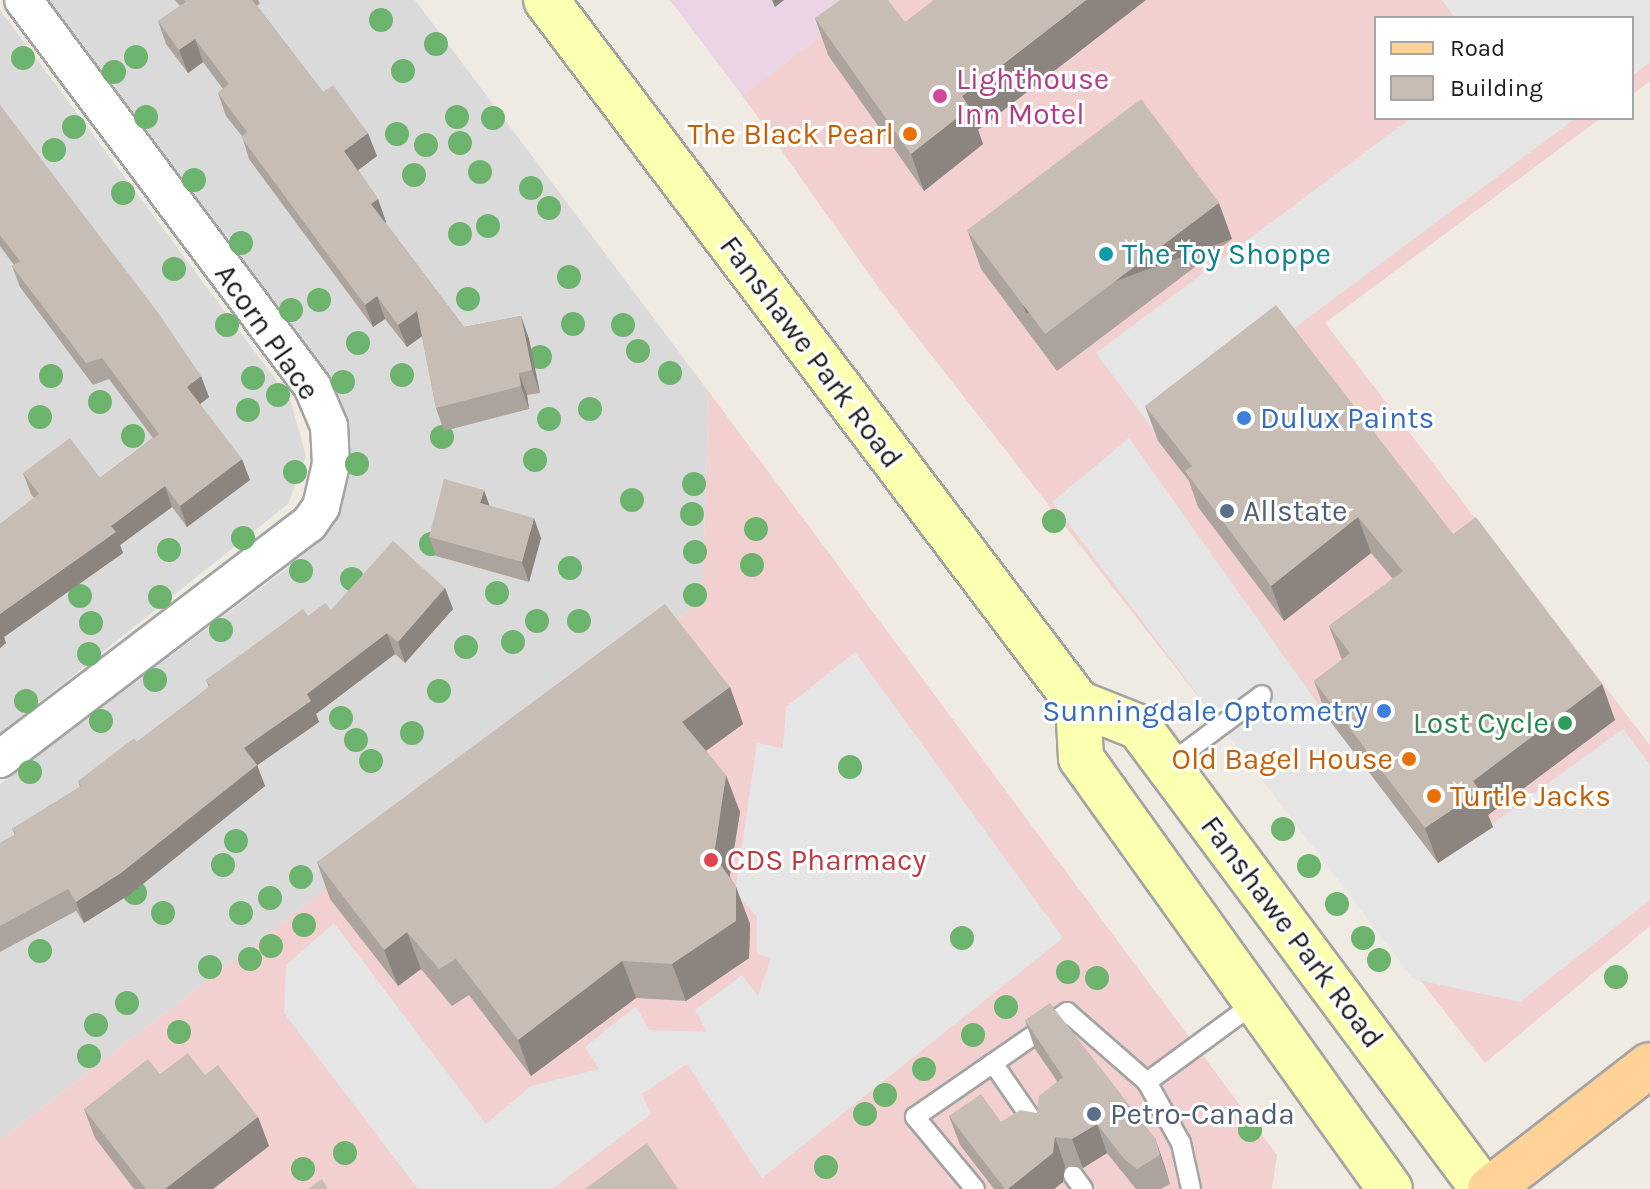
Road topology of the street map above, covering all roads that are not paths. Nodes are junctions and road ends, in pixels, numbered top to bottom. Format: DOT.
graph roads {
  1 [pos="23,0"];
  2 [pos="557,4"];
  3 [pos="1262,695"];
  4 [pos="1078,703"];
  5 [pos="0,759"];
  6 [pos="1168,766"];
  7 [pos="1255,1003"];
  8 [pos="993,1063"];
  9 [pos="1650,1065"];
  10 [pos="1147,1082"];
  11 [pos="1040,1132"];
  12 [pos="975,1189"];
  13 [pos="1191,1189"];
  14 [pos="1390,1189"];
  15 [pos="1483,1189"];
  16 [pos="1490,1189"];
  1 -- 5 [label="street, Acorn Place"];
  2 -- 4 [label="main road, Fanshawe Park Road"];
  3 -- 6 [label="lane"];
  4 -- 6 [label="main road, Fanshawe Park Road"];
  4 -- 7 [label="main road"];
  6 -- 15 [label="main road, Fanshawe Park Road"];
  7 -- 10 [label="lane"];
  7 -- 14 [label="main road"];
  8 -- 10 [label="lane"];
  8 -- 11 [label="lane"];
  8 -- 12 [label="lane"];
  9 -- 16 [label="main road"];
  10 -- 13 [label="lane"];
}
